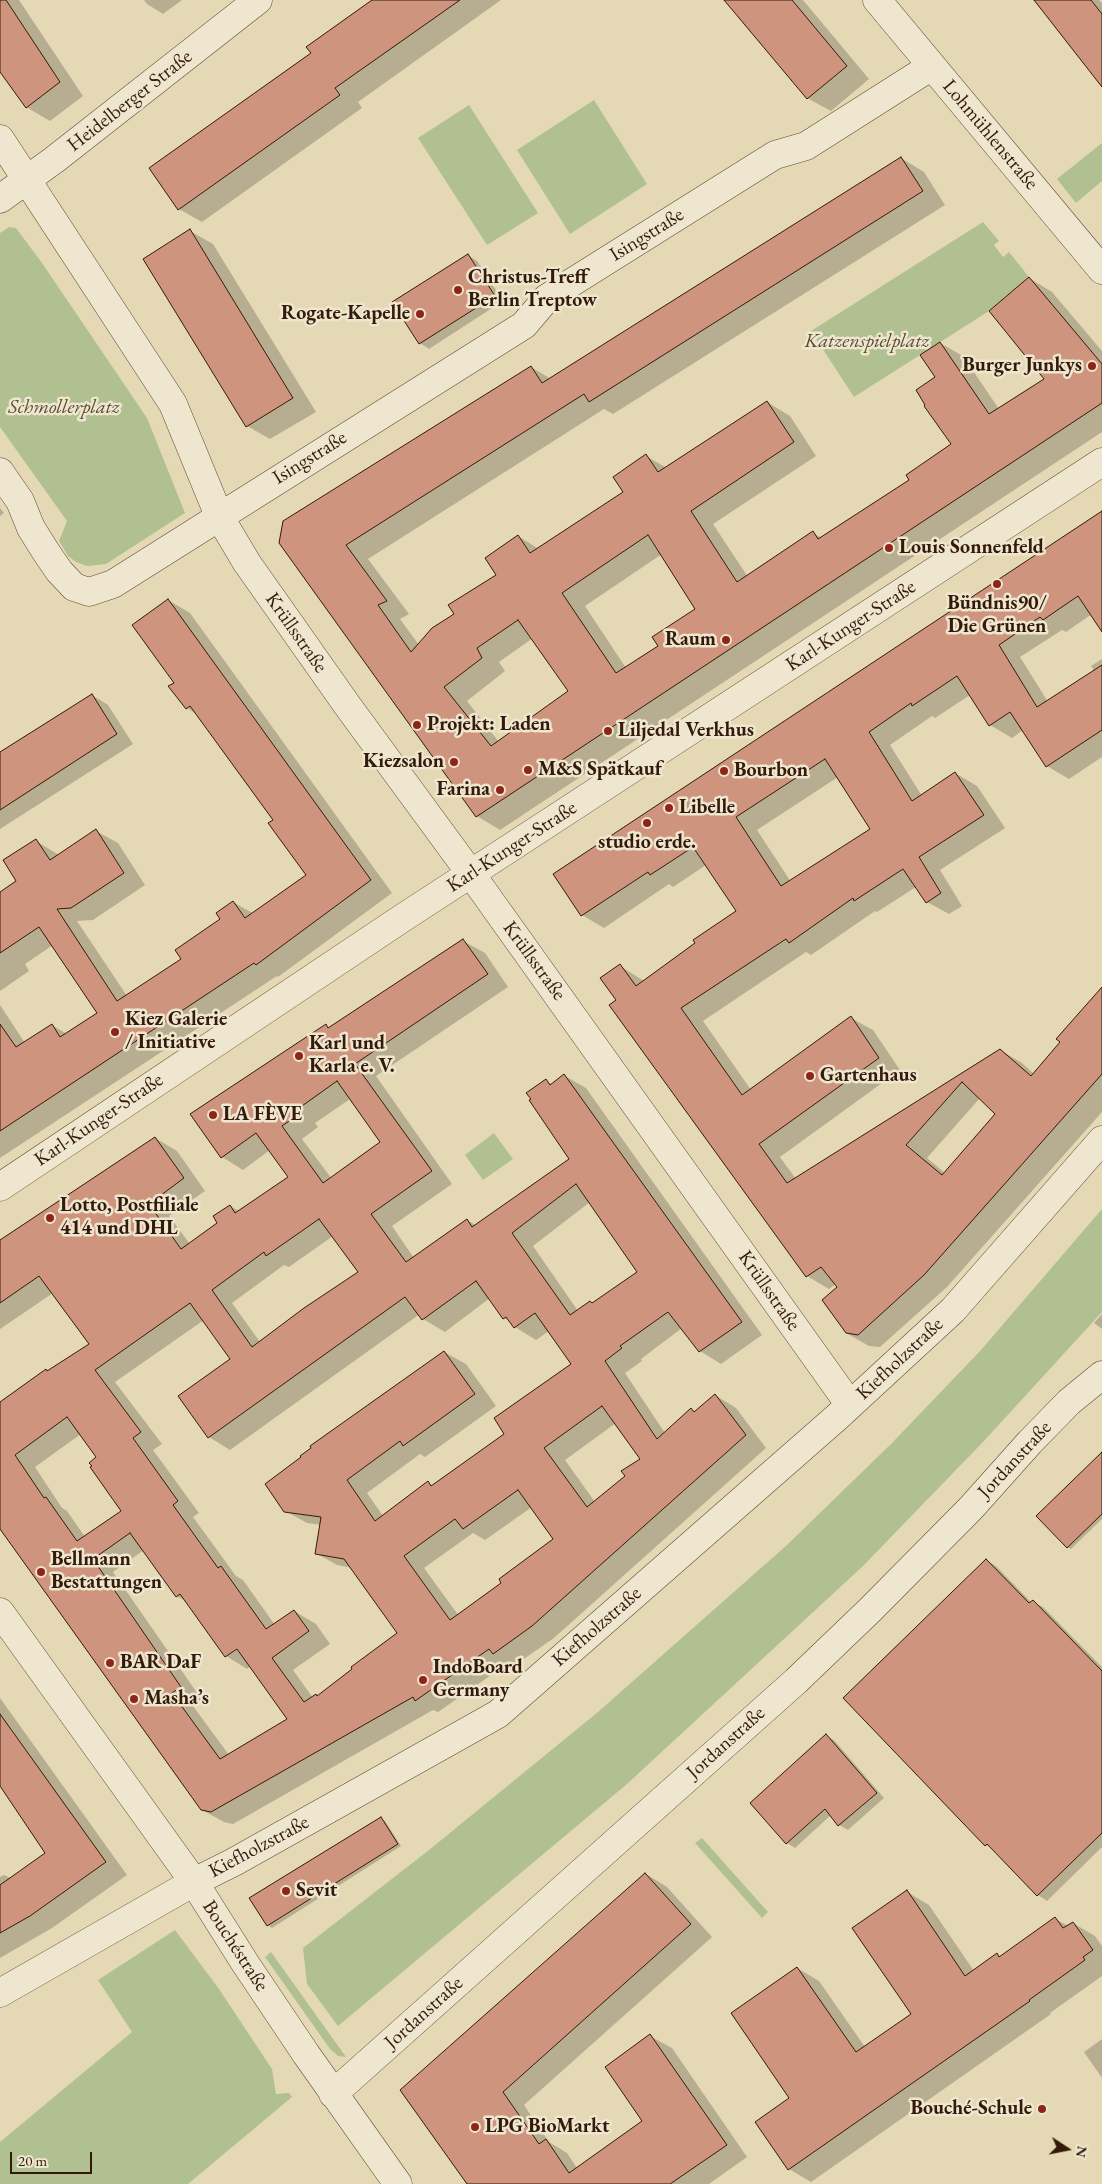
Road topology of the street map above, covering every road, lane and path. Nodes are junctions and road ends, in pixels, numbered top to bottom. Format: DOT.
graph roads {
  1 [pos="258,0"];
  2 [pos="877,0"];
  3 [pos="932,66"];
  4 [pos="0,139"];
  5 [pos="27,180"];
  6 [pos="0,199"];
  7 [pos="1102,270"];
  8 [pos="1102,462"];
  9 [pos="0,472"];
  10 [pos="219,516"];
  11 [pos="471,874"];
  12 [pos="1102,1140"];
  13 [pos="0,1186"];
  14 [pos="1102,1375"];
  15 [pos="850,1405"];
  16 [pos="0,1612"];
  17 [pos="194,1882"];
  18 [pos="0,1993"];
  19 [pos="333,2094"];
  20 [pos="398,2184"];
  1 -- 5 [label="street, Heidelberger Straße"];
  2 -- 3 [label="street, Lohmühlenstraße"];
  3 -- 7 [label="street, Lohmühlenstraße"];
  3 -- 10 [label="street, Isingstraße"];
  4 -- 5 [label="street"];
  5 -- 6 [label="street, Heidelberger Straße"];
  5 -- 10 [label="street"];
  8 -- 11 [label="street, Karl-Kunger-Straße"];
  9 -- 10 [label="street"];
  10 -- 11 [label="street, Krüllsstraße"];
  11 -- 13 [label="street, Karl-Kunger-Straße"];
  11 -- 15 [label="street, Krüllsstraße"];
  12 -- 15 [label="street, Kiefholzstraße"];
  14 -- 19 [label="street, Jordanstraße"];
  15 -- 17 [label="street, Kiefholzstraße"];
  16 -- 17 [label="street, Bouchéstraße"];
  17 -- 18 [label="street, Kiefholzstraße"];
  17 -- 19 [label="street, Bouchéstraße"];
  19 -- 20 [label="street, Bouchéstraße"];
}
